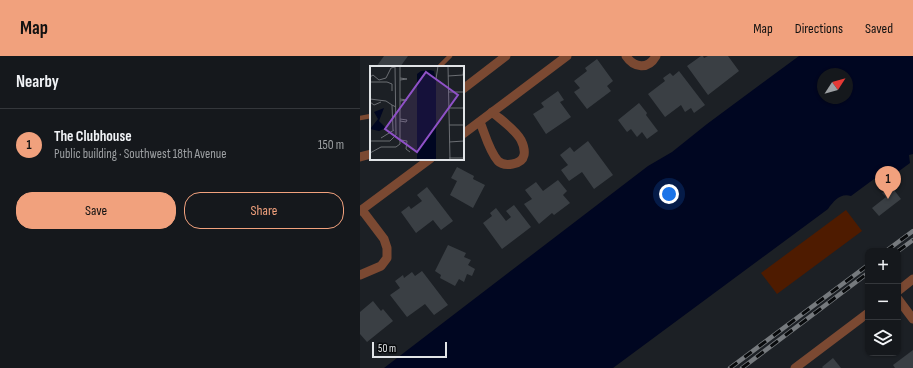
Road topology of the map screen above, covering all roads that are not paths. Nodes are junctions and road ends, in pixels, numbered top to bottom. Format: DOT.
graph roads {
  1 [pos="450,56"];
  2 [pos="506,56"];
  3 [pos="567,56"];
  4 [pos="626,56"];
  5 [pos="656,56"];
  6 [pos="441,66"];
  7 [pos="464,87"];
  8 [pos="492,112"];
  9 [pos="370,116"];
  10 [pos="360,118"];
  11 [pos="480,122"];
  12 [pos="464,133"];
  13 [pos="370,154"];
  14 [pos="360,157"];
  15 [pos="429,160"];
  16 [pos="361,210"];
  17 [pos="360,275"];
  18 [pos="913,280"];
  19 [pos="901,289"];
  20 [pos="901,303"];
  21 [pos="865,315"];
  22 [pos="913,319"];
  23 [pos="795,368"];
  1 -- 6 [label="lane"];
  2 -- 7 [label="street"];
  3 -- 8 [label="street"];
  4 -- 5 [label="street"];
  8 -- 11 [label="street"];
  8 -- 11 [label="street"];
  9 -- 10 [label="lane"];
  11 -- 12 [label="street"];
  13 -- 14 [label="street"];
  15 -- 16 [label="street"];
  16 -- 17 [label="street"];
  18 -- 19 [label="street"];
  20 -- 22 [label="street"];
  21 -- 23 [label="street"];
}
